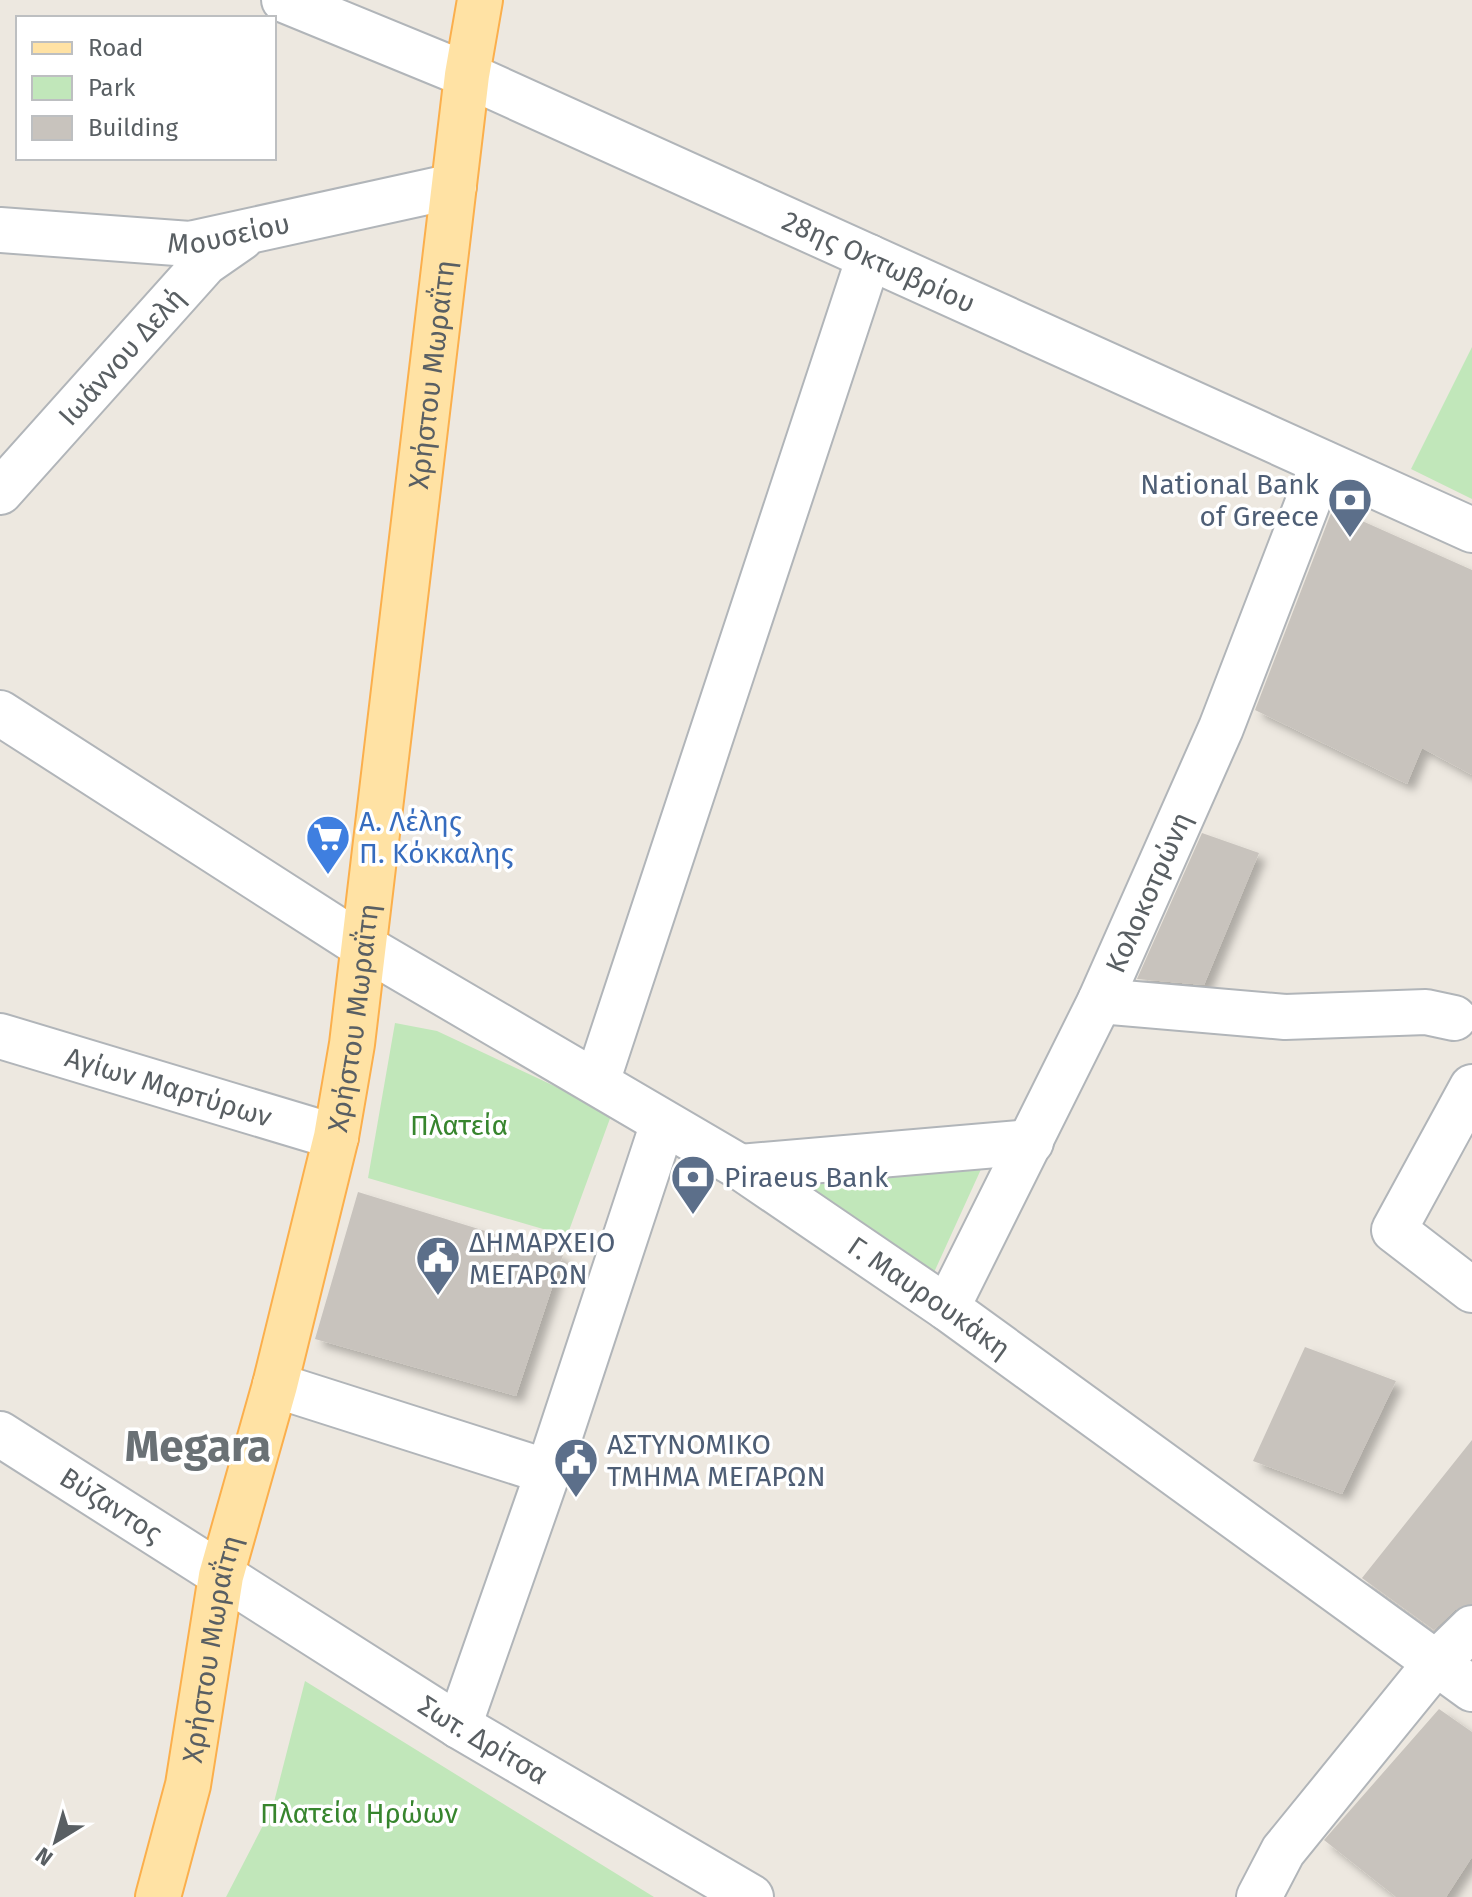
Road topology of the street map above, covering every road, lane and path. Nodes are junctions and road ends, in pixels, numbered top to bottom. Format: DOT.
graph roads {
  1 [pos="284,0"];
  2 [pos="480,0"];
  3 [pos="467,75"];
  4 [pos="454,186"];
  5 [pos="0,230"];
  6 [pos="253,230"];
  7 [pos="869,257"];
  8 [pos="1323,463"];
  9 [pos="0,492"];
  10 [pos="1472,530"];
  11 [pos="0,713"];
  12 [pos="361,945"];
  13 [pos="1100,1001"];
  14 [pos="1454,1018"];
  15 [pos="0,1036"];
  16 [pos="597,1082"];
  17 [pos="1472,1087"];
  18 [pos="663,1123"];
  19 [pos="336,1137"];
  20 [pos="1031,1142"];
  21 [pos="740,1167"];
  22 [pos="1472,1290"];
  23 [pos="947,1308"];
  24 [pos="275,1385"];
  25 [pos="0,1434"];
  26 [pos="548,1472"];
  27 [pos="221,1576"];
  28 [pos="1472,1628"];
  29 [pos="1435,1664"];
  30 [pos="1472,1689"];
  31 [pos="459,1726"];
  32 [pos="158,1897"];
  33 [pos="751,1897"];
  34 [pos="1259,1897"];
  1 -- 3 [label="street, 28ης Οκτωβρίου"];
  2 -- 3 [label="main road, Χρήστου Μωραΐτη"];
  3 -- 4 [label="main road, Χρήστου Μωραΐτη"];
  3 -- 7 [label="street, 28ης Οκτωβρίου"];
  4 -- 6 [label="street, Μουσείου"];
  4 -- 12 [label="main road, Χρήστου Μωραΐτη"];
  5 -- 6 [label="street, Μουσείου"];
  6 -- 9 [label="street, Ιωάννου Δελή"];
  7 -- 8 [label="street, 28ης Οκτωβρίου"];
  7 -- 16 [label="street"];
  8 -- 10 [label="street, 28ης Οκτωβρίου"];
  8 -- 13 [label="street, Κολοκοτρώνη"];
  11 -- 12 [label="street, Γ. Μαυρουκάκη"];
  12 -- 16 [label="street, Γ. Μαυρουκάκη"];
  12 -- 19 [label="main road, Χρήστου Μωραΐτη"];
  13 -- 14 [label="street"];
  13 -- 20 [label="street, Κολοκοτρώνη"];
  15 -- 19 [label="street, Αγίων Μαρτύρων"];
  16 -- 18 [label="street, Γ. Μαυρουκάκη"];
  17 -- 22 [label="street"];
  18 -- 21 [label="street, Γ. Μαυρουκάκη"];
  18 -- 26 [label="street"];
  19 -- 24 [label="main road, Χρήστου Μωραΐτη"];
  20 -- 21 [label="street"];
  20 -- 23 [label="street, Κολοκοτρώνη"];
  21 -- 23 [label="street, Γ. Μαυρουκάκη"];
  23 -- 29 [label="street, Γ. Μαυρουκάκη"];
  24 -- 26 [label="street"];
  24 -- 27 [label="main road, Χρήστου Μωραΐτη"];
  25 -- 27 [label="street, Βύζαντος"];
  26 -- 31 [label="street"];
  27 -- 31 [label="street, Σωτ. Δρίτσα"];
  27 -- 32 [label="main road, Χρήστου Μωραΐτη"];
  28 -- 29 [label="street"];
  29 -- 30 [label="street, Γ. Μαυρουκάκη"];
  29 -- 34 [label="street"];
  31 -- 33 [label="street, Σωτ. Δρίτσα"];
}
